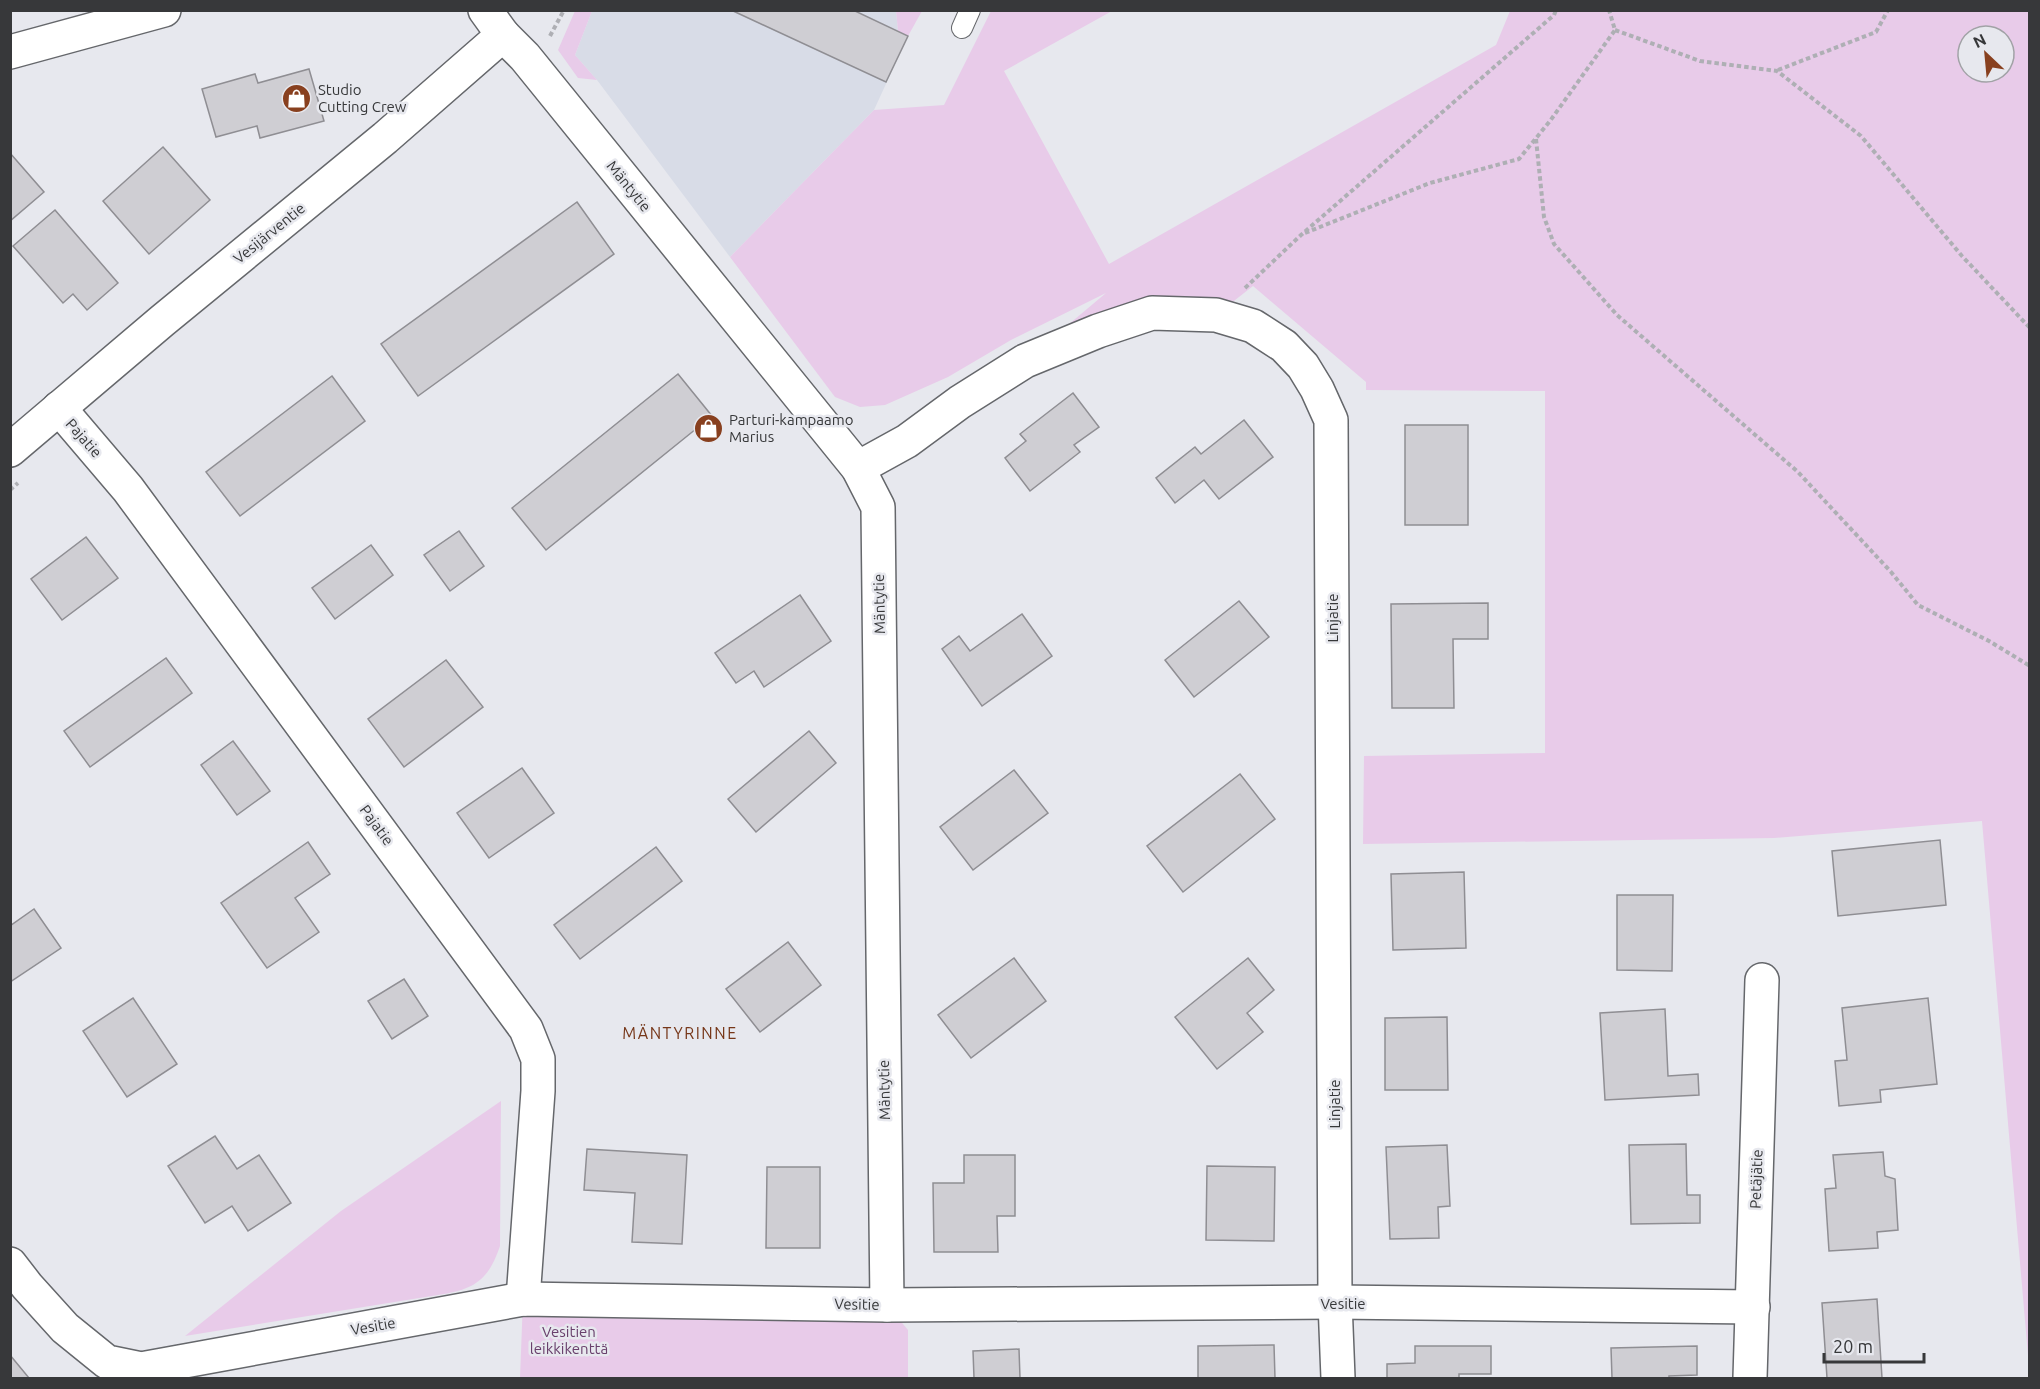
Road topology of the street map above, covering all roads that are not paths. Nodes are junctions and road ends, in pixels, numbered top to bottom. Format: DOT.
graph roads {
  1 [pos="164,10"];
  2 [pos="494,23"];
  3 [pos="10,52"];
  4 [pos="59,408"];
  5 [pos="10,450"];
  6 [pos="858,468"];
  7 [pos="1762,980"];
  8 [pos="10,1263"];
  9 [pos="523,1299"];
  10 [pos="1335,1302"];
  11 [pos="887,1305"];
  12 [pos="1753,1307"];
  13 [pos="1338,1378"];
  14 [pos="1750,1378"];
  1 -- 3 [label="street"];
  2 -- 4 [label="street, Vesijärventie"];
  2 -- 6 [label="street, Mäntytie"];
  4 -- 5 [label="street, Vesijärventie"];
  4 -- 9 [label="street, Pajatie"];
  6 -- 10 [label="street, Linjatie"];
  6 -- 11 [label="street, Mäntytie"];
  7 -- 12 [label="street, Petäjätie"];
  8 -- 9 [label="street, Vesitie"];
  9 -- 11 [label="street, Vesitie"];
  10 -- 11 [label="street, Vesitie"];
  10 -- 12 [label="street, Vesitie"];
  10 -- 13 [label="street, Linjatie"];
  12 -- 14 [label="street, Petäjätie"];
}
